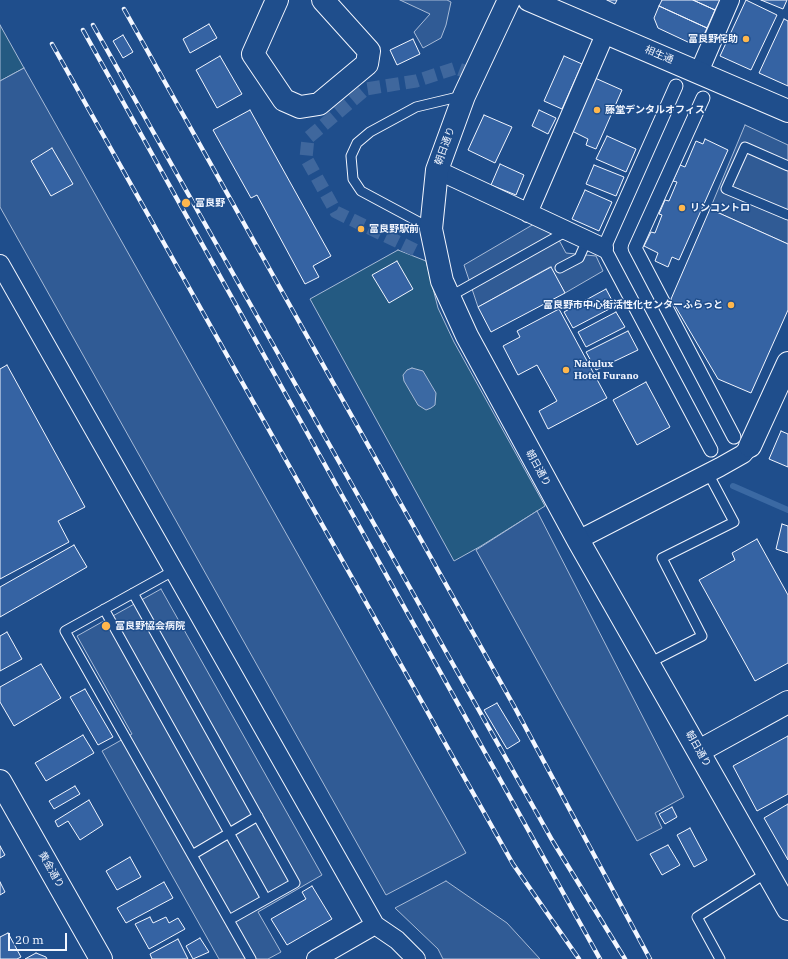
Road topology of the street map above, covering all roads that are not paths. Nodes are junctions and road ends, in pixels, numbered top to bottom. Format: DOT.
graph roads {
  1 [pos="277,0"];
  2 [pos="323,0"];
  3 [pos="509,0"];
  4 [pos="529,0"];
  5 [pos="730,0"];
  6 [pos="606,32"];
  7 [pos="699,72"];
  8 [pos="676,86"];
  9 [pos="464,96"];
  10 [pos="703,98"];
  11 [pos="788,111"];
  12 [pos="788,166"];
  13 [pos="437,170"];
  14 [pos="528,213"];
  15 [pos="788,215"];
  16 [pos="432,229"];
  17 [pos="567,231"];
  18 [pos="586,240"];
  19 [pos="604,248"];
  20 [pos="0,264"];
  21 [pos="560,268"];
  22 [pos="449,297"];
  23 [pos="788,363"];
  24 [pos="742,442"];
  25 [pos="711,450"];
  26 [pos="708,473"];
  27 [pos="578,540"];
  28 [pos="173,571"];
  29 [pos="134,592"];
  30 [pos="104,609"];
  31 [pos="648,663"];
  32 [pos="788,702"];
  33 [pos="699,751"];
  34 [pos="0,781"];
  35 [pos="258,816"];
  36 [pos="229,832"];
  37 [pos="192,855"];
  38 [pos="768,872"];
  39 [pos="266,899"];
  40 [pos="788,909"];
  41 [pos="229,920"];
  42 [pos="375,925"];
  43 [pos="101,959"];
  44 [pos="251,959"];
  45 [pos="316,959"];
  46 [pos="416,959"];
  47 [pos="720,959"];
  1 -- 2 [label="street"];
  3 -- 9 [label="street, 朝日通り"];
  4 -- 6 [label="street, 相生通"];
  5 -- 7 [label="street"];
  6 -- 7 [label="street, 相生通"];
  6 -- 14 [label="street"];
  7 -- 11 [label="street, 相生通"];
  8 -- 19 [label="street"];
  9 -- 13 [label="street, 朝日通り"];
  9 -- 16 [label="lane"];
  10 -- 24 [label="street"];
  12 -- 15 [label="lane"];
  13 -- 14 [label="street"];
  13 -- 16 [label="street, 朝日通り"];
  14 -- 17 [label="street"];
  16 -- 22 [label="street, 朝日通り"];
  17 -- 18 [label="street"];
  17 -- 22 [label="lane"];
  18 -- 19 [label="street"];
  18 -- 21 [label="lane"];
  19 -- 25 [label="street"];
  20 -- 28 [label="street"];
  22 -- 27 [label="street, 朝日通り"];
  23 -- 24 [label="street"];
  24 -- 26 [label="street"];
  26 -- 27 [label="street"];
  26 -- 31 [label="lane"];
  27 -- 31 [label="street, 朝日通り"];
  28 -- 29 [label="lane"];
  28 -- 42 [label="street"];
  29 -- 30 [label="lane"];
  29 -- 35 [label="lane"];
  30 -- 36 [label="lane"];
  30 -- 37 [label="lane"];
  31 -- 33 [label="street, 朝日通り"];
  32 -- 33 [label="street"];
  33 -- 38 [label="street, 朝日通り"];
  34 -- 43 [label="street, 黄金通り"];
  35 -- 36 [label="lane"];
  35 -- 39 [label="lane"];
  36 -- 37 [label="lane"];
  36 -- 39 [label="lane"];
  37 -- 41 [label="lane"];
  38 -- 40 [label="street, 朝日通り"];
  38 -- 47 [label="lane"];
  39 -- 41 [label="lane"];
  41 -- 44 [label="lane"];
  42 -- 45 [label="street"];
  42 -- 46 [label="street"];
}
